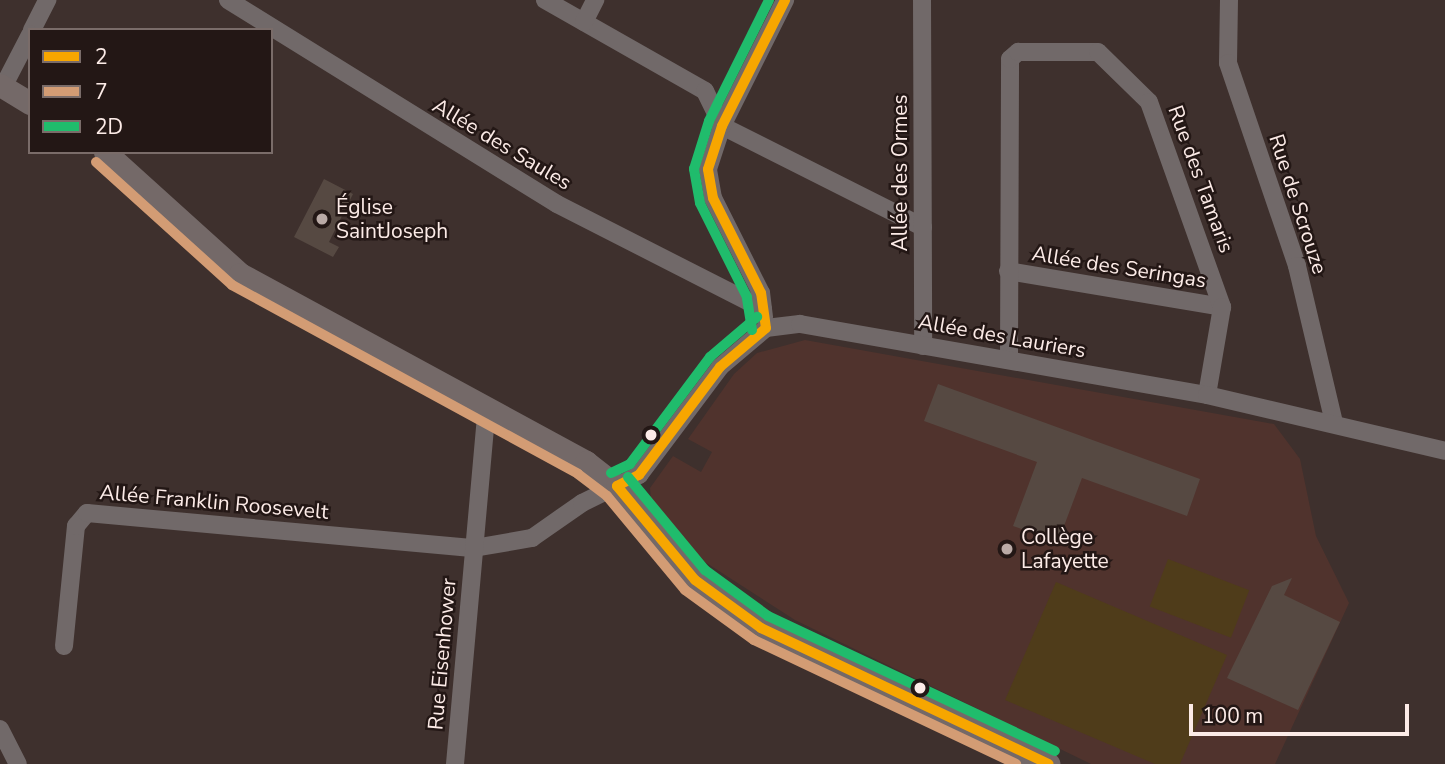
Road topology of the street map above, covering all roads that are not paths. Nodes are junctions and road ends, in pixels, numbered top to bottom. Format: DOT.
graph roads {
  1 [pos="47,0"];
  2 [pos="228,0"];
  3 [pos="545,0"];
  4 [pos="595,0"];
  5 [pos="785,0"];
  6 [pos="922,0"];
  7 [pos="1229,0"];
  8 [pos="584,22"];
  9 [pos="33,28"];
  10 [pos="28,39"];
  11 [pos="2,86"];
  12 [pos="28,102"];
  13 [pos="722,126"];
  14 [pos="107,154"];
  15 [pos="923,227"];
  16 [pos="1008,271"];
  17 [pos="1222,307"];
  18 [pos="763,309"];
  19 [pos="766,328"];
  20 [pos="923,346"];
  21 [pos="1009,359"];
  22 [pos="1207,395"];
  23 [pos="487,408"];
  24 [pos="1334,422"];
  25 [pos="1445,451"];
  26 [pos="617,486"];
  27 [pos="474,548"];
  28 [pos="64,646"];
  29 [pos="0,729"];
  30 [pos="18,764"];
  31 [pos="455,764"];
  32 [pos="1049,764"];
  1 -- 9 [label="street"];
  2 -- 18 [label="street, Allée des Saules"];
  3 -- 8 [label="street"];
  4 -- 8 [label="street"];
  5 -- 13 [label="street"];
  6 -- 15 [label="street, Allée des Ormes"];
  7 -- 24 [label="street, Rue de Scrouze"];
  8 -- 13 [label="street"];
  10 -- 11 [label="street"];
  11 -- 12 [label="main road"];
  13 -- 15 [label="street"];
  13 -- 18 [label="street"];
  14 -- 23 [label="main road"];
  15 -- 20 [label="street, Allée des Ormes"];
  16 -- 17 [label="street, Allée des Seringas"];
  16 -- 17 [label="street, Rue des Tamaris"];
  16 -- 21 [label="street, Rue des Tamaris"];
  17 -- 22 [label="street, Rue des Tamaris"];
  18 -- 19 [label="street"];
  19 -- 20 [label="street, Allée des Lauriers"];
  19 -- 26 [label="street"];
  20 -- 21 [label="street, Allée des Lauriers"];
  21 -- 22 [label="street, Allée des Lauriers"];
  22 -- 24 [label="street, Allée des Lauriers"];
  23 -- 26 [label="main road"];
  23 -- 27 [label="street, Rue Eisenhower"];
  24 -- 25 [label="street, Allée des Lauriers"];
  26 -- 27 [label="street"];
  26 -- 32 [label="main road"];
  27 -- 28 [label="street, Allée Franklin Roosevelt"];
  27 -- 31 [label="street, Rue Eisenhower"];
  29 -- 30 [label="street"];
}
